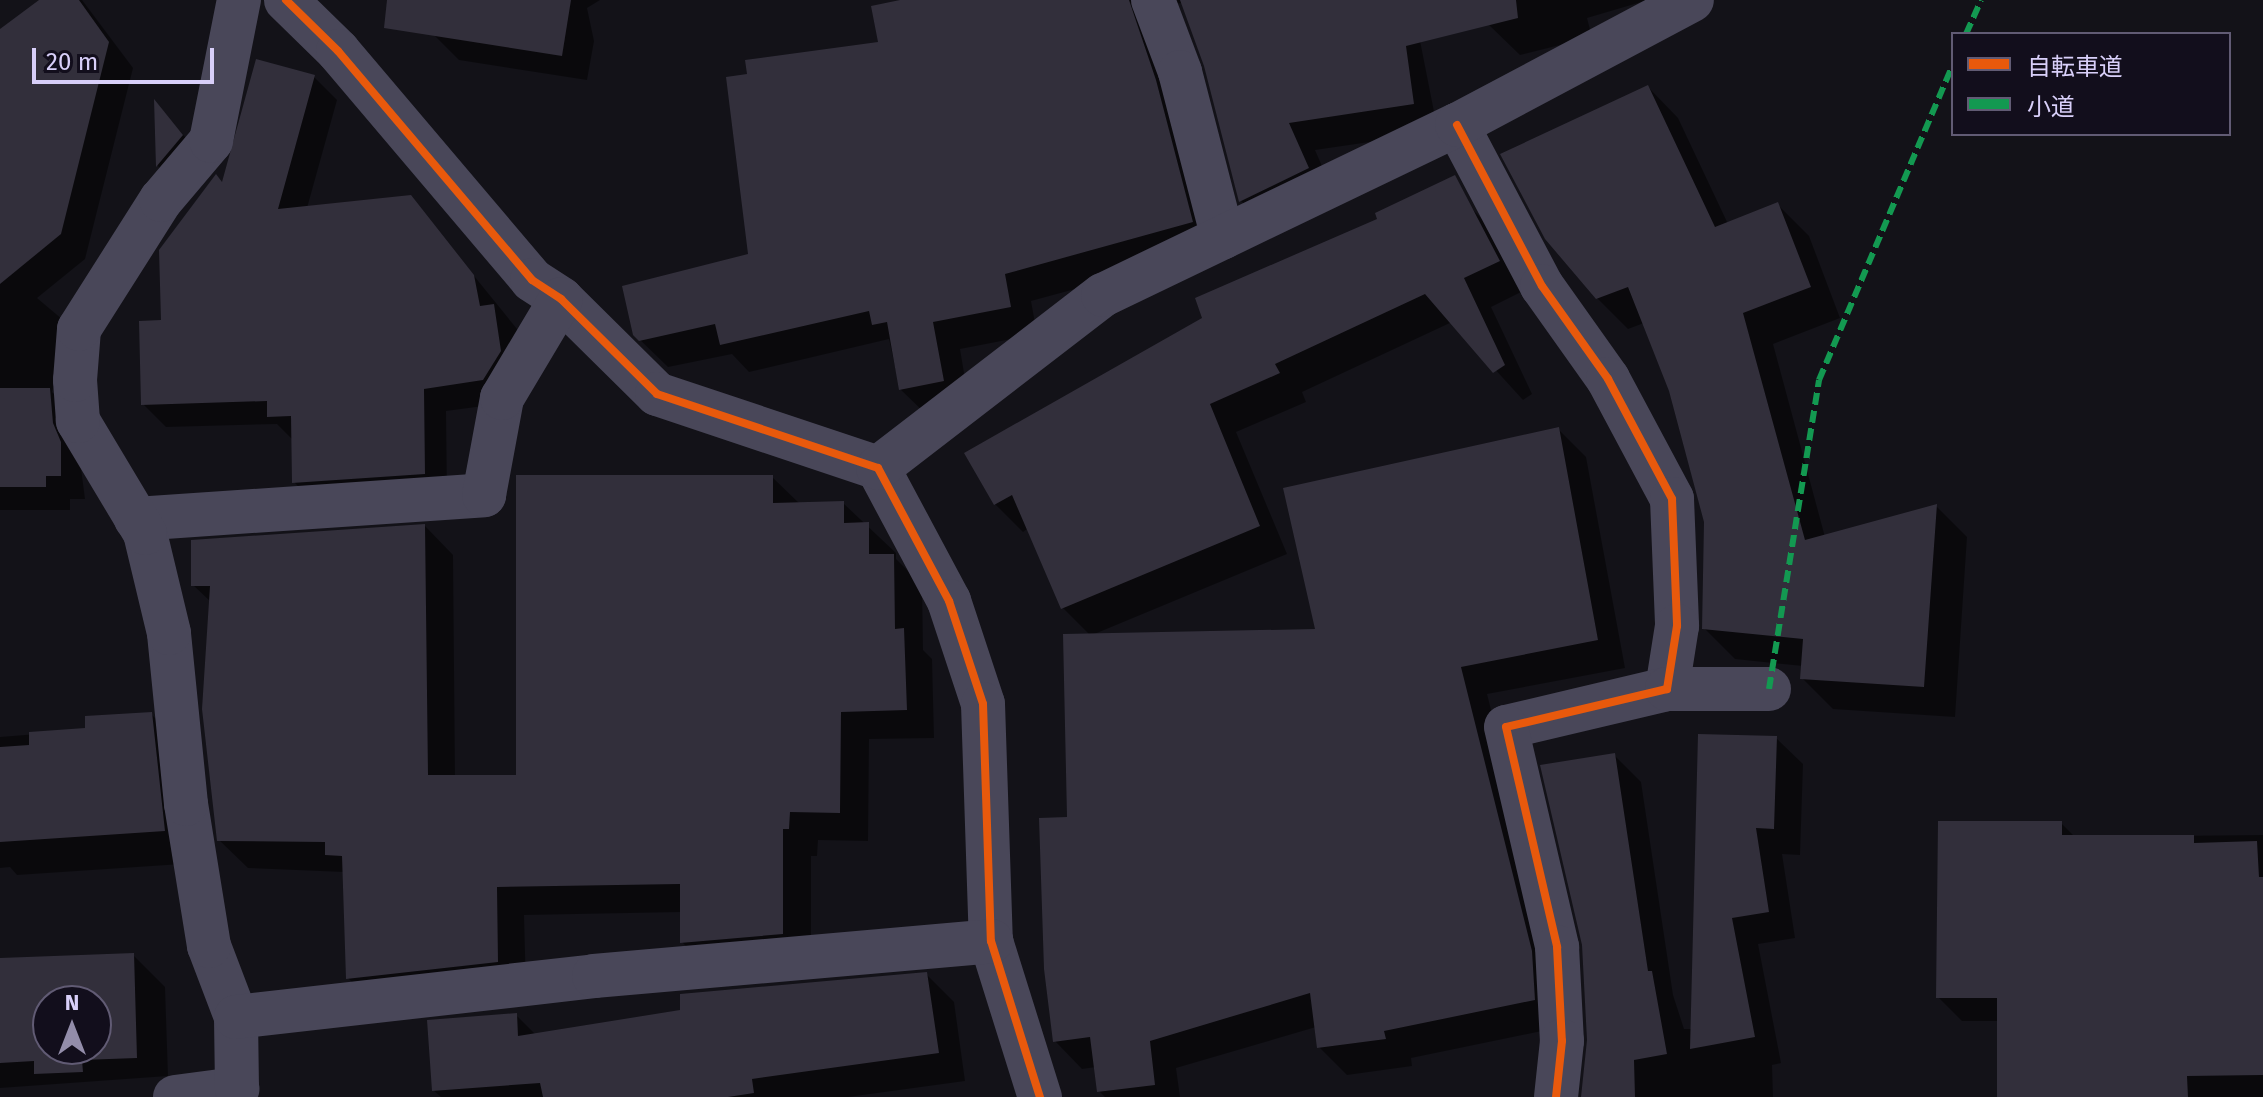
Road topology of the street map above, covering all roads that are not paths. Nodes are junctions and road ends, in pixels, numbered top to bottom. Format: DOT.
graph roads {
  1 [pos="239,0"];
  2 [pos="286,0"];
  3 [pos="1153,0"];
  4 [pos="1692,0"];
  5 [pos="1457,125"];
  6 [pos="1223,238"];
  7 [pos="561,299"];
  8 [pos="878,468"];
  9 [pos="136,519"];
  10 [pos="1667,689"];
  11 [pos="1769,689"];
  12 [pos="991,941"];
  13 [pos="236,1017"];
  14 [pos="175,1097"];
  15 [pos="1040,1097"];
  16 [pos="1556,1097"];
  1 -- 9 [label="street"];
  2 -- 7 [label="street"];
  3 -- 6 [label="street"];
  4 -- 5 [label="street"];
  5 -- 6 [label="street"];
  5 -- 10 [label="street"];
  6 -- 8 [label="street"];
  7 -- 8 [label="street"];
  7 -- 9 [label="street"];
  8 -- 12 [label="street"];
  9 -- 13 [label="street"];
  10 -- 11 [label="street"];
  10 -- 16 [label="street"];
  12 -- 13 [label="street"];
  12 -- 15 [label="street"];
  13 -- 14 [label="street"];
}
